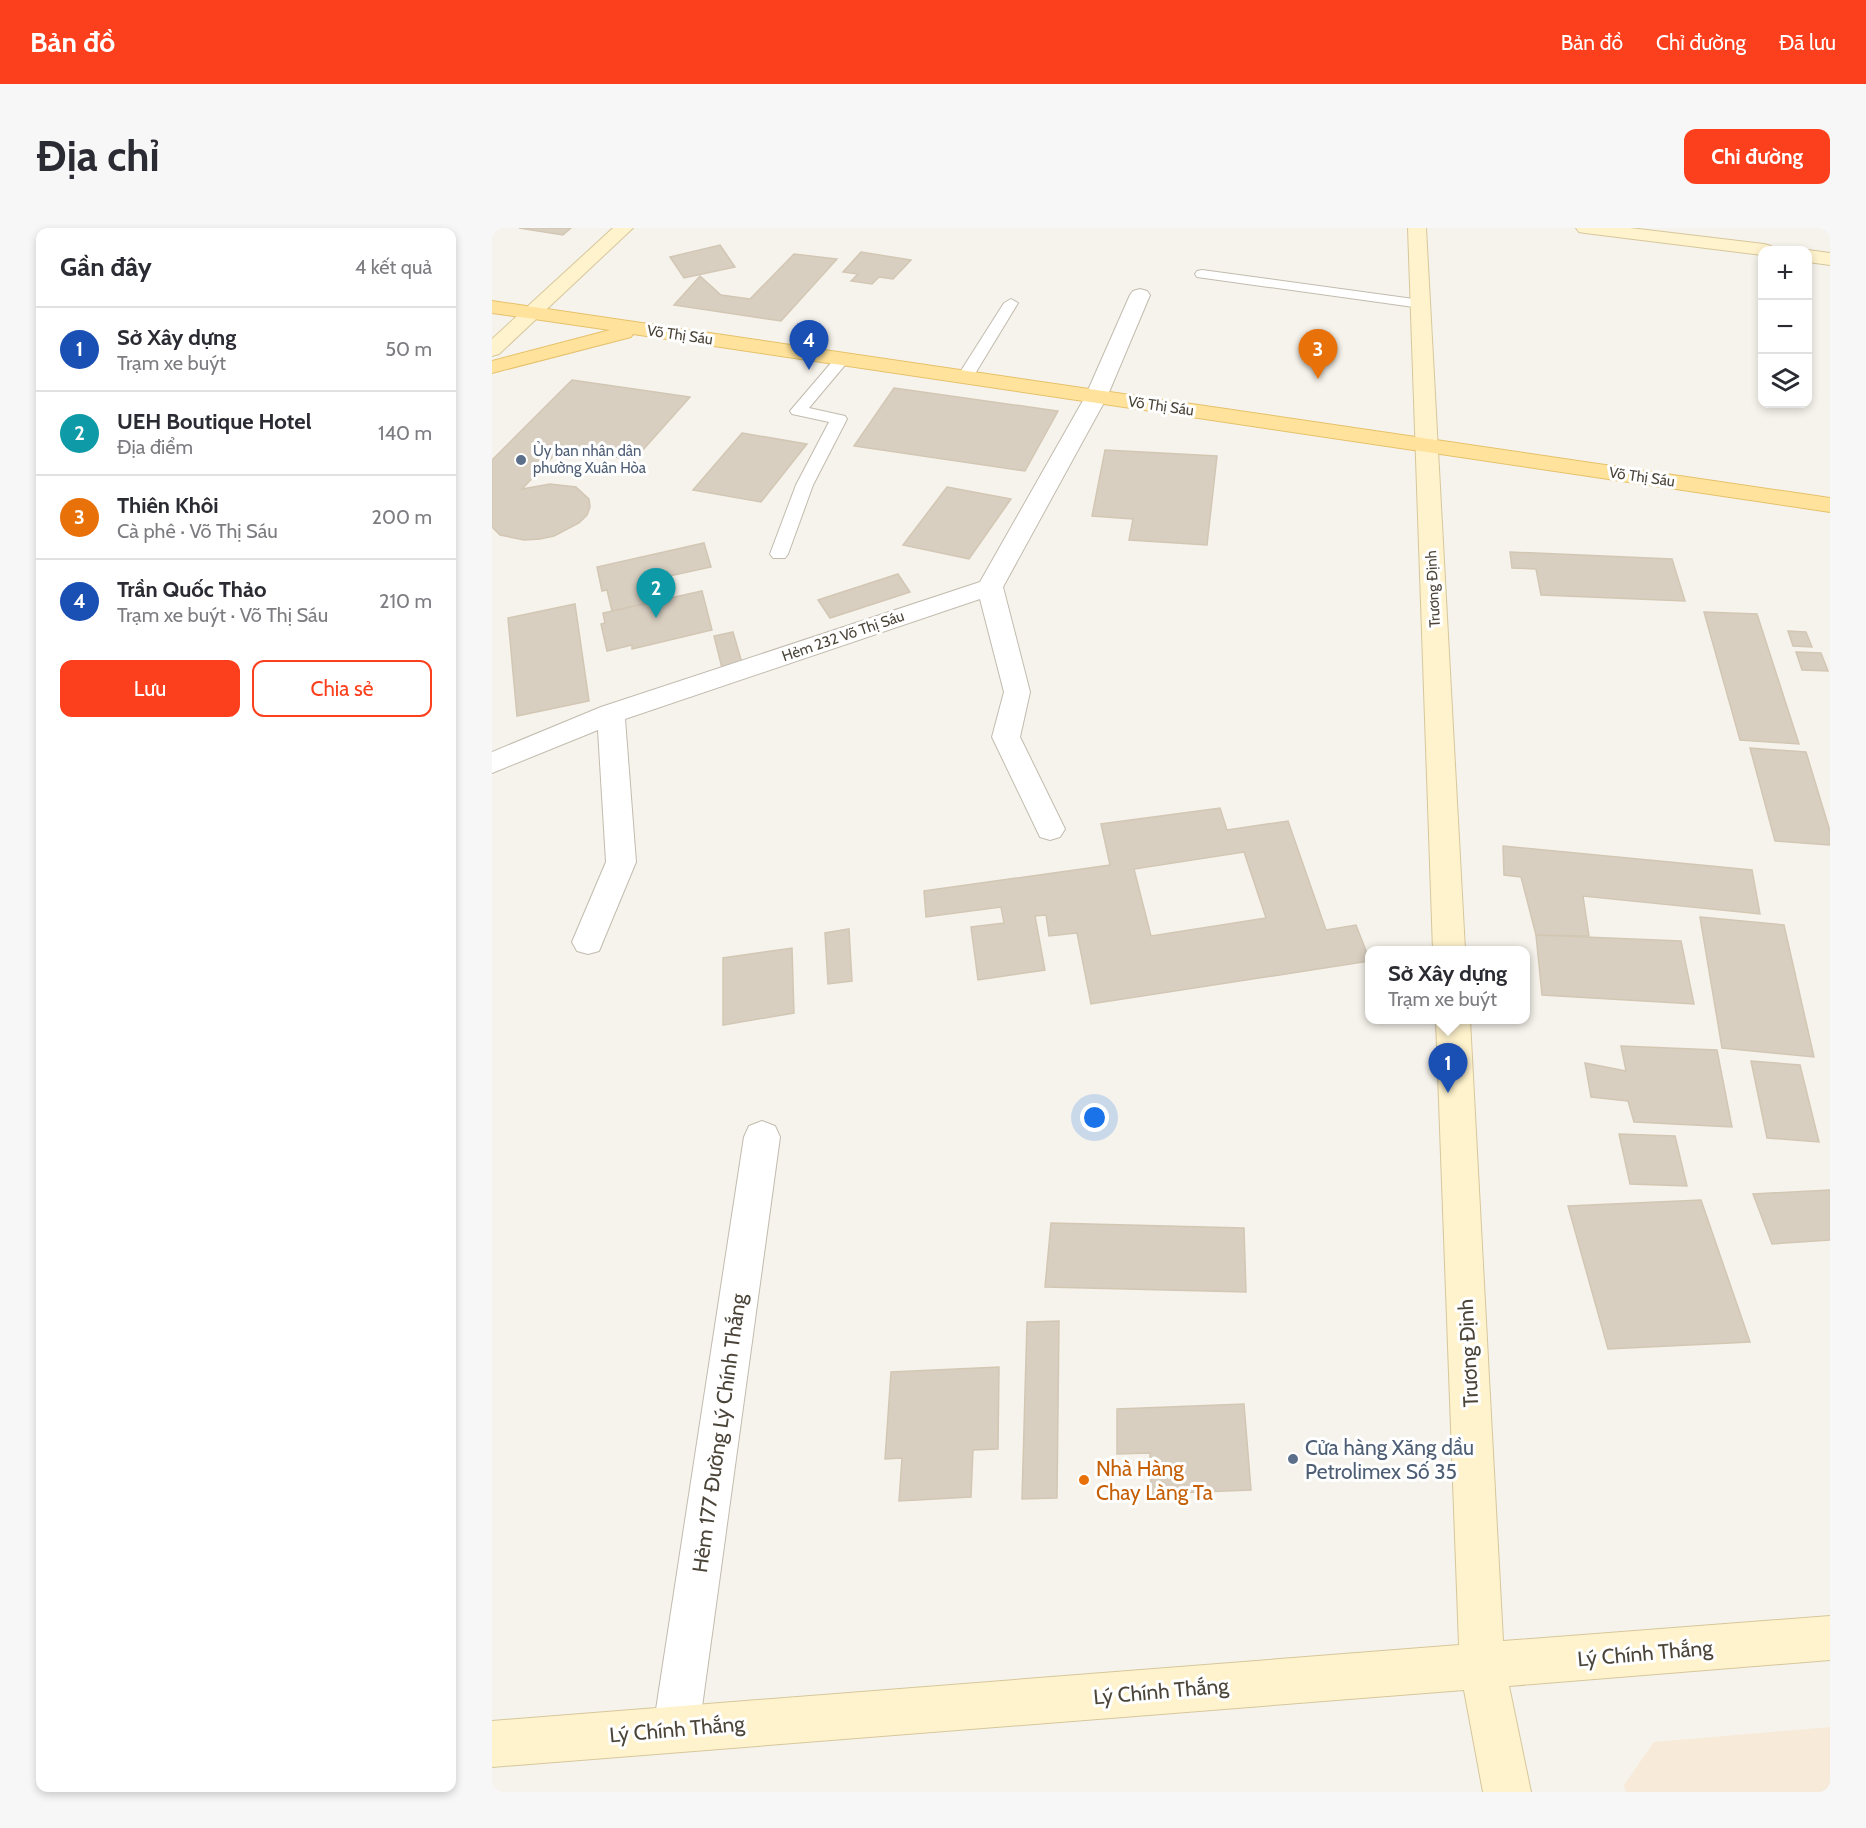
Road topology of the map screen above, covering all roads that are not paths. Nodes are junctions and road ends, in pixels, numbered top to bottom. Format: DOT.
graph roads {
  1 [pos="624,228"];
  2 [pos="1417,228"];
  3 [pos="1584,228"];
  4 [pos="1758,249"];
  5 [pos="1812,257"];
  6 [pos="1830,259"];
  7 [pos="1202,274"];
  8 [pos="1140,295"];
  9 [pos="1011,303"];
  10 [pos="1421,304"];
  11 [pos="492,307"];
  12 [pos="530,313"];
  13 [pos="638,329"];
  14 [pos="492,350"];
  15 [pos="842,359"];
  16 [pos="492,366"];
  17 [pos="965,377"];
  18 [pos="1096,397"];
  19 [pos="1426,445"];
  20 [pos="1830,505"];
  21 [pos="779,554"];
  22 [pos="990,587"];
  23 [pos="611,714"];
  24 [pos="492,763"];
  25 [pos="1050,829"];
  26 [pos="588,942"];
  27 [pos="1449,946"];
  28 [pos="1453,1024"];
  29 [pos="762,1137"];
  30 [pos="1830,1638"];
  31 [pos="1482,1666"];
  32 [pos="676,1729"];
  33 [pos="492,1744"];
  34 [pos="1506,1792"];
  1 -- 12 [label="street"];
  2 -- 10 [label="street, Trương Định"];
  3 -- 4 [label="street"];
  5 -- 6 [label="street"];
  7 -- 10 [label="lane"];
  8 -- 18 [label="street"];
  9 -- 17 [label="lane"];
  10 -- 19 [label="street, Trương Định"];
  11 -- 12 [label="main road, Võ Thị Sáu"];
  12 -- 13 [label="main road, Võ Thị Sáu"];
  12 -- 14 [label="street"];
  13 -- 15 [label="main road, Võ Thị Sáu"];
  13 -- 16 [label="main road"];
  15 -- 17 [label="main road, Võ Thị Sáu"];
  15 -- 21 [label="lane"];
  17 -- 18 [label="main road, Võ Thị Sáu"];
  18 -- 19 [label="main road, Võ Thị Sáu"];
  18 -- 22 [label="street"];
  19 -- 20 [label="main road, Võ Thị Sáu"];
  19 -- 27 [label="street, Trương Định"];
  22 -- 23 [label="street, Hẻm 232 Võ Thị Sáu"];
  22 -- 25 [label="street"];
  23 -- 24 [label="street, Hẻm 232 Võ Thị Sáu"];
  23 -- 26 [label="street"];
  28 -- 31 [label="street, Trương Định"];
  29 -- 32 [label="street, Hẻm 177 Đường Lý Chính Thắng"];
  30 -- 31 [label="street, Lý Chính Thắng"];
  31 -- 32 [label="street, Lý Chính Thắng"];
  31 -- 34 [label="street, Trương Định"];
  32 -- 33 [label="street, Lý Chính Thắng"];
}
